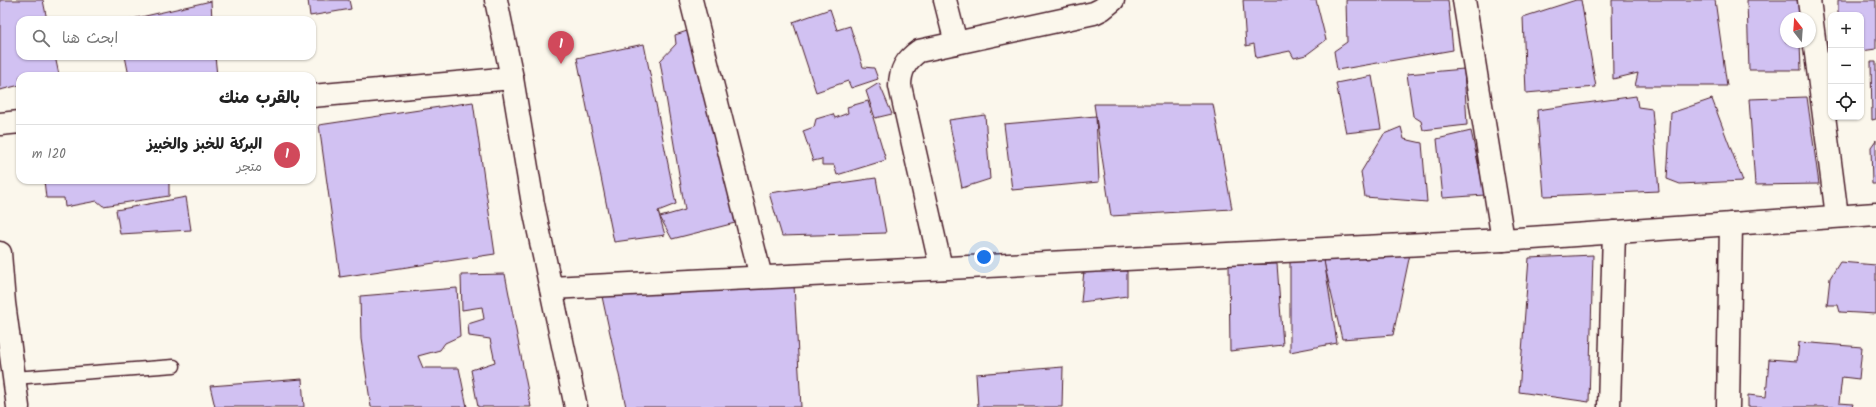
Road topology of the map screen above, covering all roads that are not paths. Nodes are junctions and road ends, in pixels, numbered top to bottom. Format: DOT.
graph roads {
  1 [pos="496,0"];
  2 [pos="691,0"];
  3 [pos="945,0"];
  4 [pos="1113,0"];
  5 [pos="1464,0"];
  6 [pos="1809,0"];
  7 [pos="956,43"];
  8 [pos="512,78"];
  9 [pos="316,96"];
  10 [pos="16,122"];
  11 [pos="0,124"];
  12 [pos="1876,214"];
  13 [pos="1837,216"];
  14 [pos="1731,224"];
  15 [pos="1614,232"];
  16 [pos="1503,240"];
  17 [pos="0,253"];
  18 [pos="941,268"];
  19 [pos="761,277"];
  20 [pos="551,288"];
  21 [pos="2,303"];
  22 [pos="174,366"];
  23 [pos="14,378"];
  24 [pos="18,407"];
  25 [pos="576,407"];
  26 [pos="1608,407"];
  27 [pos="1728,407"];
  1 -- 8 [label="street"];
  2 -- 19 [label="street"];
  3 -- 7 [label="street"];
  4 -- 7 [label="street"];
  5 -- 16 [label="street"];
  6 -- 13 [label="street"];
  7 -- 18 [label="street"];
  8 -- 9 [label="street"];
  8 -- 20 [label="street"];
  10 -- 11 [label="street"];
  12 -- 13 [label="street"];
  13 -- 14 [label="street"];
  14 -- 15 [label="street"];
  14 -- 27 [label="street"];
  15 -- 16 [label="street"];
  15 -- 26 [label="street"];
  16 -- 18 [label="street"];
  17 -- 21 [label="street"];
  18 -- 19 [label="street"];
  19 -- 20 [label="street"];
  20 -- 25 [label="street"];
  21 -- 23 [label="street"];
  22 -- 23 [label="lane"];
  23 -- 24 [label="street"];
}
